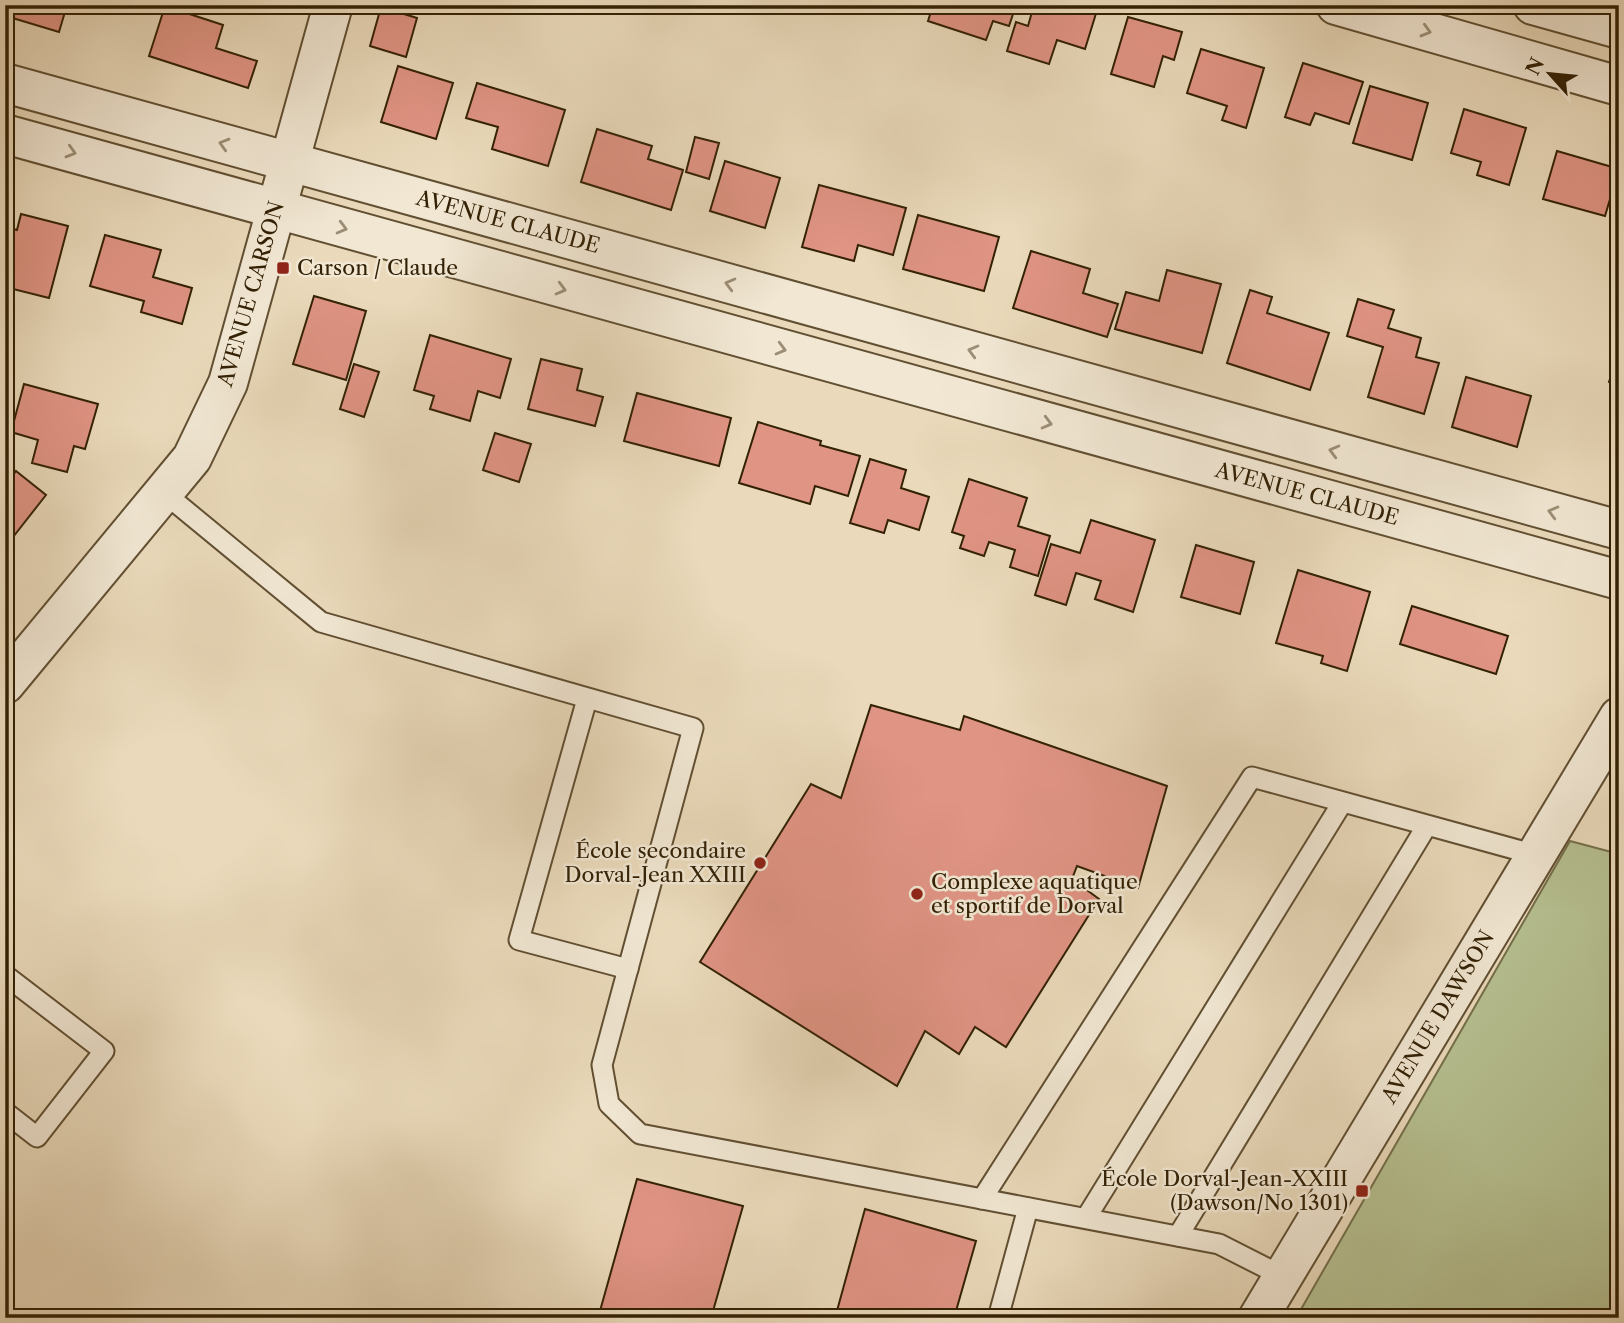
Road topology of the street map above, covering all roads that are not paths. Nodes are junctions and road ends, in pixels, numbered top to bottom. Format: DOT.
graph roads {
  1 [pos="333,5"];
  2 [pos="1336,5"];
  3 [pos="1533,5"];
  4 [pos="1619,29"];
  5 [pos="5,83"];
  6 [pos="1619,86"];
  7 [pos="5,134"];
  8 [pos="290,162"];
  9 [pos="276,210"];
  10 [pos="1010,361"];
  11 [pos="996,409"];
  12 [pos="163,492"];
  13 [pos="1619,530"];
  14 [pos="1619,580"];
  15 [pos="5,684"];
  16 [pos="587,699"];
  17 [pos="1619,717"];
  18 [pos="1342,803"];
  19 [pos="1426,827"];
  20 [pos="1536,855"];
  21 [pos="628,969"];
  22 [pos="5,975"];
  23 [pos="5,1112"];
  24 [pos="982,1199"];
  25 [pos="1028,1208"];
  26 [pos="1086,1218"];
  27 [pos="1178,1236"];
  28 [pos="1282,1276"];
  29 [pos="999,1318"];
  30 [pos="1258,1318"];
  1 -- 8 [label="street, AVENUE CARSON"];
  2 -- 6 [label="street, one-way"];
  3 -- 4 [label="street"];
  8 -- 5 [label="street, AVENUE CLAUDE, one-way"];
  7 -- 9 [label="street, AVENUE CLAUDE, one-way"];
  8 -- 9 [label="street, AVENUE CARSON"];
  10 -- 8 [label="street, AVENUE CLAUDE, one-way"];
  9 -- 11 [label="street, AVENUE CLAUDE, one-way"];
  9 -- 12 [label="street, AVENUE CARSON"];
  10 -- 11 [label="street"];
  13 -- 10 [label="street, AVENUE CLAUDE, one-way"];
  11 -- 14 [label="street, AVENUE CLAUDE, one-way"];
  12 -- 15 [label="street, AVENUE CARSON"];
  12 -- 16 [label="lane"];
  16 -- 21 [label="lane"];
  16 -- 21 [label="lane"];
  17 -- 20 [label="street, AVENUE DAWSON"];
  18 -- 19 [label="lane"];
  18 -- 24 [label="lane"];
  18 -- 26 [label="lane"];
  19 -- 20 [label="lane"];
  19 -- 27 [label="lane"];
  20 -- 28 [label="street, AVENUE DAWSON"];
  21 -- 24 [label="lane"];
  22 -- 23 [label="lane"];
  24 -- 25 [label="lane"];
  25 -- 26 [label="lane"];
  25 -- 29 [label="lane"];
  26 -- 27 [label="lane"];
  27 -- 28 [label="lane"];
  28 -- 30 [label="street, AVENUE DAWSON"];
}
